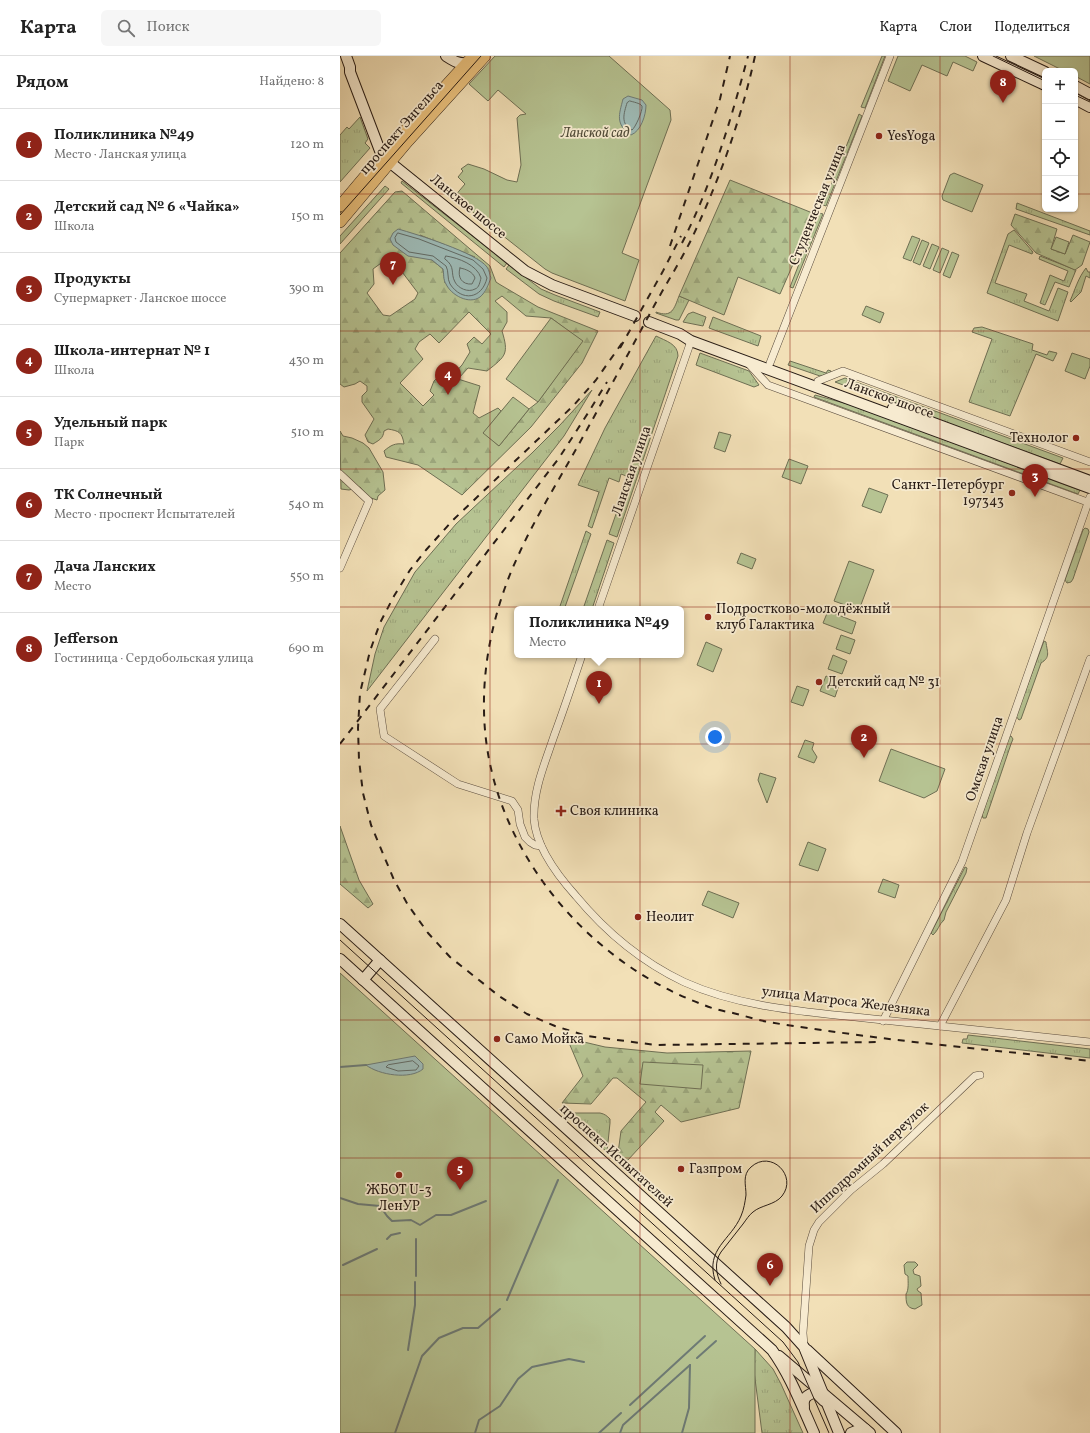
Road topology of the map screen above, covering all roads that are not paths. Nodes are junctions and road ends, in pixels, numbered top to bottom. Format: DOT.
graph roads {
  1 [pos="346,56"];
  2 [pos="446,56"];
  3 [pos="485,56"];
  4 [pos="890,56"];
  5 [pos="983,56"];
  6 [pos="1011,56"];
  7 [pos="471,63"];
  8 [pos="1042,71"];
  9 [pos="1042,84"];
  10 [pos="1078,88"];
  11 [pos="1090,94"];
  12 [pos="1078,101"];
  13 [pos="1090,107"];
  14 [pos="389,157"];
  15 [pos="340,206"];
  16 [pos="340,222"];
  17 [pos="635,316"];
  18 [pos="648,322"];
  19 [pos="680,334"];
  20 [pos="691,341"];
  21 [pos="747,362"];
  22 [pos="770,363"];
  23 [pos="818,381"];
  24 [pos="1090,462"];
  25 [pos="340,474"];
  26 [pos="1090,481"];
  27 [pos="1090,488"];
  28 [pos="1089,501"];
  29 [pos="340,568"];
  30 [pos="599,606"];
  31 [pos="435,639"];
  32 [pos="581,658"];
  33 [pos="1090,659"];
  34 [pos="520,824"];
  35 [pos="536,826"];
  36 [pos="541,846"];
  37 [pos="340,924"];
  38 [pos="340,959"];
  39 [pos="380,960"];
  40 [pos="363,980"];
  41 [pos="883,1021"];
  42 [pos="940,1026"];
  43 [pos="1090,1042"];
  44 [pos="980,1075"];
  45 [pos="804,1347"];
  46 [pos="772,1350"];
  47 [pos="820,1390"];
  48 [pos="826,1404"];
  49 [pos="804,1411"];
  50 [pos="868,1431"];
  51 [pos="814,1433"];
  52 [pos="839,1433"];
  53 [pos="852,1433"];
  54 [pos="896,1433"];
  1 -- 14 [label="main road"];
  2 -- 7 [label="main road"];
  3 -- 7 [label="main road, проспект Энгельса"];
  4 -- 22 [label="street, Студенческая улица"];
  5 -- 9 [label="main road"];
  6 -- 8 [label="main road"];
  7 -- 14 [label="main road, проспект Энгельса"];
  10 -- 11 [label="main road"];
  12 -- 13 [label="main road"];
  14 -- 15 [label="main road, проспект Энгельса"];
  14 -- 16 [label="main road, проспект Энгельса"];
  14 -- 17 [label="main road, Ланское шоссе"];
  18 -- 19 [label="main road, Ланское шоссе"];
  19 -- 20 [label="main road, Ланское шоссе"];
  19 -- 22 [label="main road, Ланское шоссе"];
  20 -- 21 [label="main road, Ланское шоссе"];
  20 -- 30 [label="street, Ланская улица"];
  21 -- 27 [label="main road, Ланское шоссе"];
  21 -- 28 [label="street"];
  22 -- 23 [label="main road, Ланское шоссе"];
  23 -- 24 [label="street"];
  23 -- 26 [label="main road, Ланское шоссе"];
  25 -- 29 [label="street"];
  28 -- 41 [label="street, Омская улица"];
  31 -- 34 [label="street"];
  32 -- 35 [label="street, улица Матроса Железняка"];
  33 -- 42 [label="street"];
  34 -- 35 [label="street"];
  34 -- 36 [label="street"];
  35 -- 36 [label="street, улица Матроса Железняка"];
  36 -- 41 [label="street, улица Матроса Железняка"];
  37 -- 39 [label="main road, проспект Испытателей"];
  38 -- 40 [label="main road"];
  39 -- 40 [label="main road"];
  39 -- 45 [label="main road, проспект Испытателей"];
  40 -- 46 [label="main road"];
  41 -- 42 [label="street, улица Матроса Железняка"];
  42 -- 43 [label="street, улица Матроса Железняка"];
  44 -- 45 [label="street, Ипподромный переулок"];
  45 -- 47 [label="main road, проспект Испытателей"];
  45 -- 54 [label="main road"];
  46 -- 47 [label="main road"];
  46 -- 49 [label="main road"];
  47 -- 48 [label="main road, проспект Испытателей"];
  47 -- 50 [label="main road"];
  48 -- 49 [label="main road"];
  48 -- 52 [label="main road, проспект Испытателей"];
  49 -- 51 [label="main road"];
  50 -- 53 [label="main road"];
}
